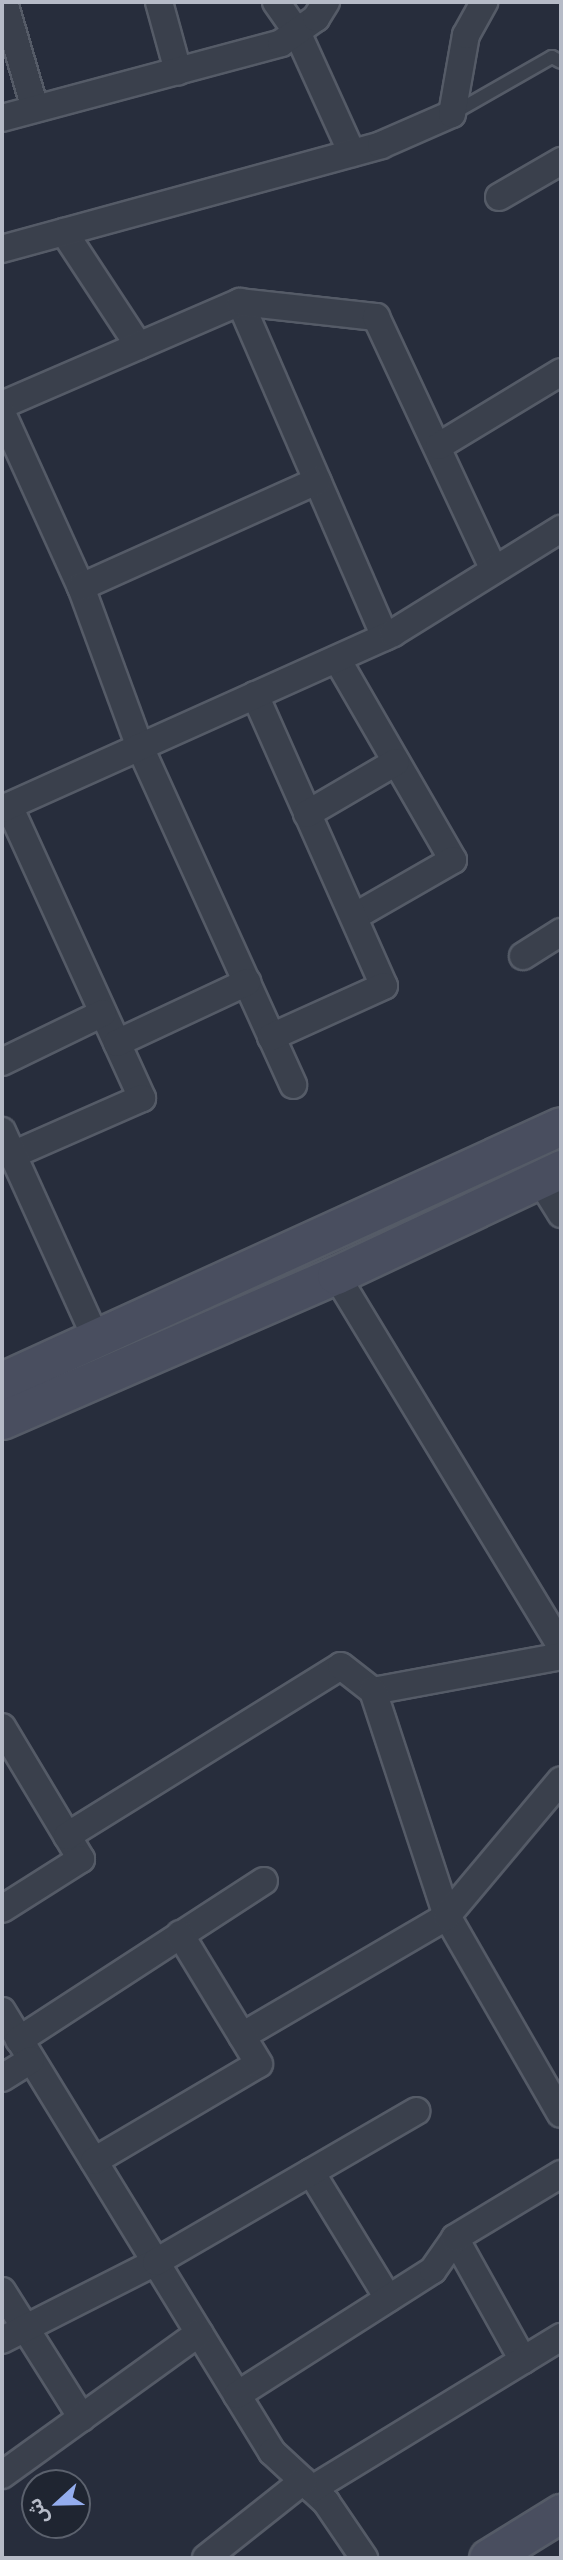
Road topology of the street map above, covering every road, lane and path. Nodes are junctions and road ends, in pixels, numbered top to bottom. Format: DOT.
graph roads {
  1 [pos="4,2"];
  2 [pos="159,2"];
  3 [pos="276,2"];
  4 [pos="326,2"];
  5 [pos="484,2"];
  6 [pos="297,32"];
  7 [pos="561,62"];
  8 [pos="178,71"];
  9 [pos="35,109"];
  10 [pos="452,114"];
  11 [pos="2,118"];
  12 [pos="352,153"];
  13 [pos="561,161"];
  14 [pos="499,197"];
  15 [pos="64,232"];
  16 [pos="2,249"];
  17 [pos="240,302"];
  18 [pos="139,346"];
  19 [pos="561,372"];
  20 [pos="2,405"];
  21 [pos="2,413"];
  22 [pos="439,446"];
  23 [pos="317,481"];
  24 [pos="561,528"];
  25 [pos="495,570"];
  26 [pos="81,587"];
  27 [pos="385,637"];
  28 [pos="337,659"];
  29 [pos="255,695"];
  30 [pos="140,747"];
  31 [pos="396,762"];
  32 [pos="5,807"];
  33 [pos="307,814"];
  34 [pos="354,918"];
  35 [pos="561,932"];
  36 [pos="523,956"];
  37 [pos="247,982"];
  38 [pos="103,1013"];
  39 [pos="271,1037"];
  40 [pos="117,1043"];
  41 [pos="2,1062"];
  42 [pos="293,1085"];
  43 [pos="561,1126"];
  44 [pos="7,1143"];
  45 [pos="551,1175"];
  46 [pos="561,1214"];
  47 [pos="336,1275"];
  48 [pos="96,1338"];
  49 [pos="2,1381"];
  50 [pos="2,1420"];
  51 [pos="561,1647"];
  52 [pos="561,1656"];
  53 [pos="373,1691"];
  54 [pos="2,1727"];
  55 [pos="561,1780"];
  56 [pos="67,1836"];
  57 [pos="264,1881"];
  58 [pos="2,1909"];
  59 [pos="447,1916"];
  60 [pos="180,1934"];
  61 [pos="2,2011"];
  62 [pos="242,2036"];
  63 [pos="25,2050"];
  64 [pos="2,2078"];
  65 [pos="416,2111"];
  66 [pos="561,2114"];
  67 [pos="94,2161"];
  68 [pos="311,2172"];
  69 [pos="561,2174"];
  70 [pos="455,2238"];
  71 [pos="156,2262"];
  72 [pos="2,2291"];
  73 [pos="388,2298"];
  74 [pos="13,2333"];
  75 [pos="200,2333"];
  76 [pos="561,2337"];
  77 [pos="523,2360"];
  78 [pos="237,2395"];
  79 [pos="82,2418"];
  80 [pos="2,2475"];
  81 [pos="308,2485"];
  82 [pos="561,2513"];
  83 [pos="206,2558"];
  84 [pos="364,2558"];
  85 [pos="488,2558"];
  1 -- 9 [label="street"];
  2 -- 8 [label="street"];
  3 -- 6 [label="street"];
  4 -- 6 [label="street"];
  5 -- 10 [label="street"];
  6 -- 8 [label="street"];
  6 -- 12 [label="street"];
  7 -- 10 [label="lane"];
  8 -- 9 [label="street"];
  9 -- 11 [label="street"];
  10 -- 12 [label="street"];
  12 -- 15 [label="street"];
  13 -- 14 [label="street"];
  15 -- 16 [label="street"];
  15 -- 18 [label="street"];
  17 -- 18 [label="street"];
  17 -- 22 [label="street"];
  17 -- 23 [label="street"];
  18 -- 20 [label="street"];
  19 -- 22 [label="street"];
  21 -- 26 [label="street"];
  22 -- 25 [label="street"];
  23 -- 26 [label="street"];
  23 -- 27 [label="street"];
  24 -- 25 [label="street"];
  25 -- 27 [label="street"];
  26 -- 30 [label="street"];
  27 -- 28 [label="street"];
  28 -- 29 [label="street"];
  28 -- 31 [label="street"];
  29 -- 30 [label="street"];
  29 -- 33 [label="street"];
  30 -- 32 [label="street"];
  30 -- 37 [label="street"];
  31 -- 33 [label="street"];
  31 -- 34 [label="street"];
  32 -- 38 [label="street"];
  33 -- 34 [label="street"];
  34 -- 39 [label="street"];
  35 -- 36 [label="street"];
  37 -- 39 [label="street"];
  37 -- 40 [label="street"];
  38 -- 40 [label="street"];
  38 -- 41 [label="street"];
  39 -- 42 [label="street"];
  40 -- 44 [label="street"];
  43 -- 48 [label="street"];
  44 -- 48 [label="street"];
  45 -- 46 [label="street"];
  45 -- 47 [label="street"];
  47 -- 50 [label="street"];
  47 -- 51 [label="street"];
  48 -- 49 [label="street"];
  52 -- 53 [label="street"];
  53 -- 56 [label="street"];
  53 -- 59 [label="street"];
  54 -- 56 [label="street"];
  55 -- 59 [label="street"];
  56 -- 58 [label="street"];
  57 -- 60 [label="street"];
  59 -- 62 [label="street"];
  59 -- 66 [label="street"];
  60 -- 62 [label="street"];
  60 -- 63 [label="street"];
  61 -- 63 [label="street"];
  62 -- 67 [label="street"];
  63 -- 64 [label="street"];
  63 -- 67 [label="street"];
  65 -- 68 [label="street"];
  67 -- 71 [label="street"];
  68 -- 71 [label="street"];
  68 -- 73 [label="street"];
  69 -- 70 [label="street"];
  70 -- 73 [label="street"];
  70 -- 77 [label="street"];
  71 -- 74 [label="street"];
  71 -- 75 [label="street"];
  72 -- 74 [label="street"];
  73 -- 78 [label="street"];
  74 -- 79 [label="street"];
  75 -- 78 [label="street"];
  75 -- 79 [label="street"];
  76 -- 77 [label="street"];
  77 -- 81 [label="street"];
  78 -- 81 [label="street"];
  79 -- 80 [label="street"];
  81 -- 83 [label="street"];
  81 -- 84 [label="street"];
  82 -- 85 [label="street"];
}
